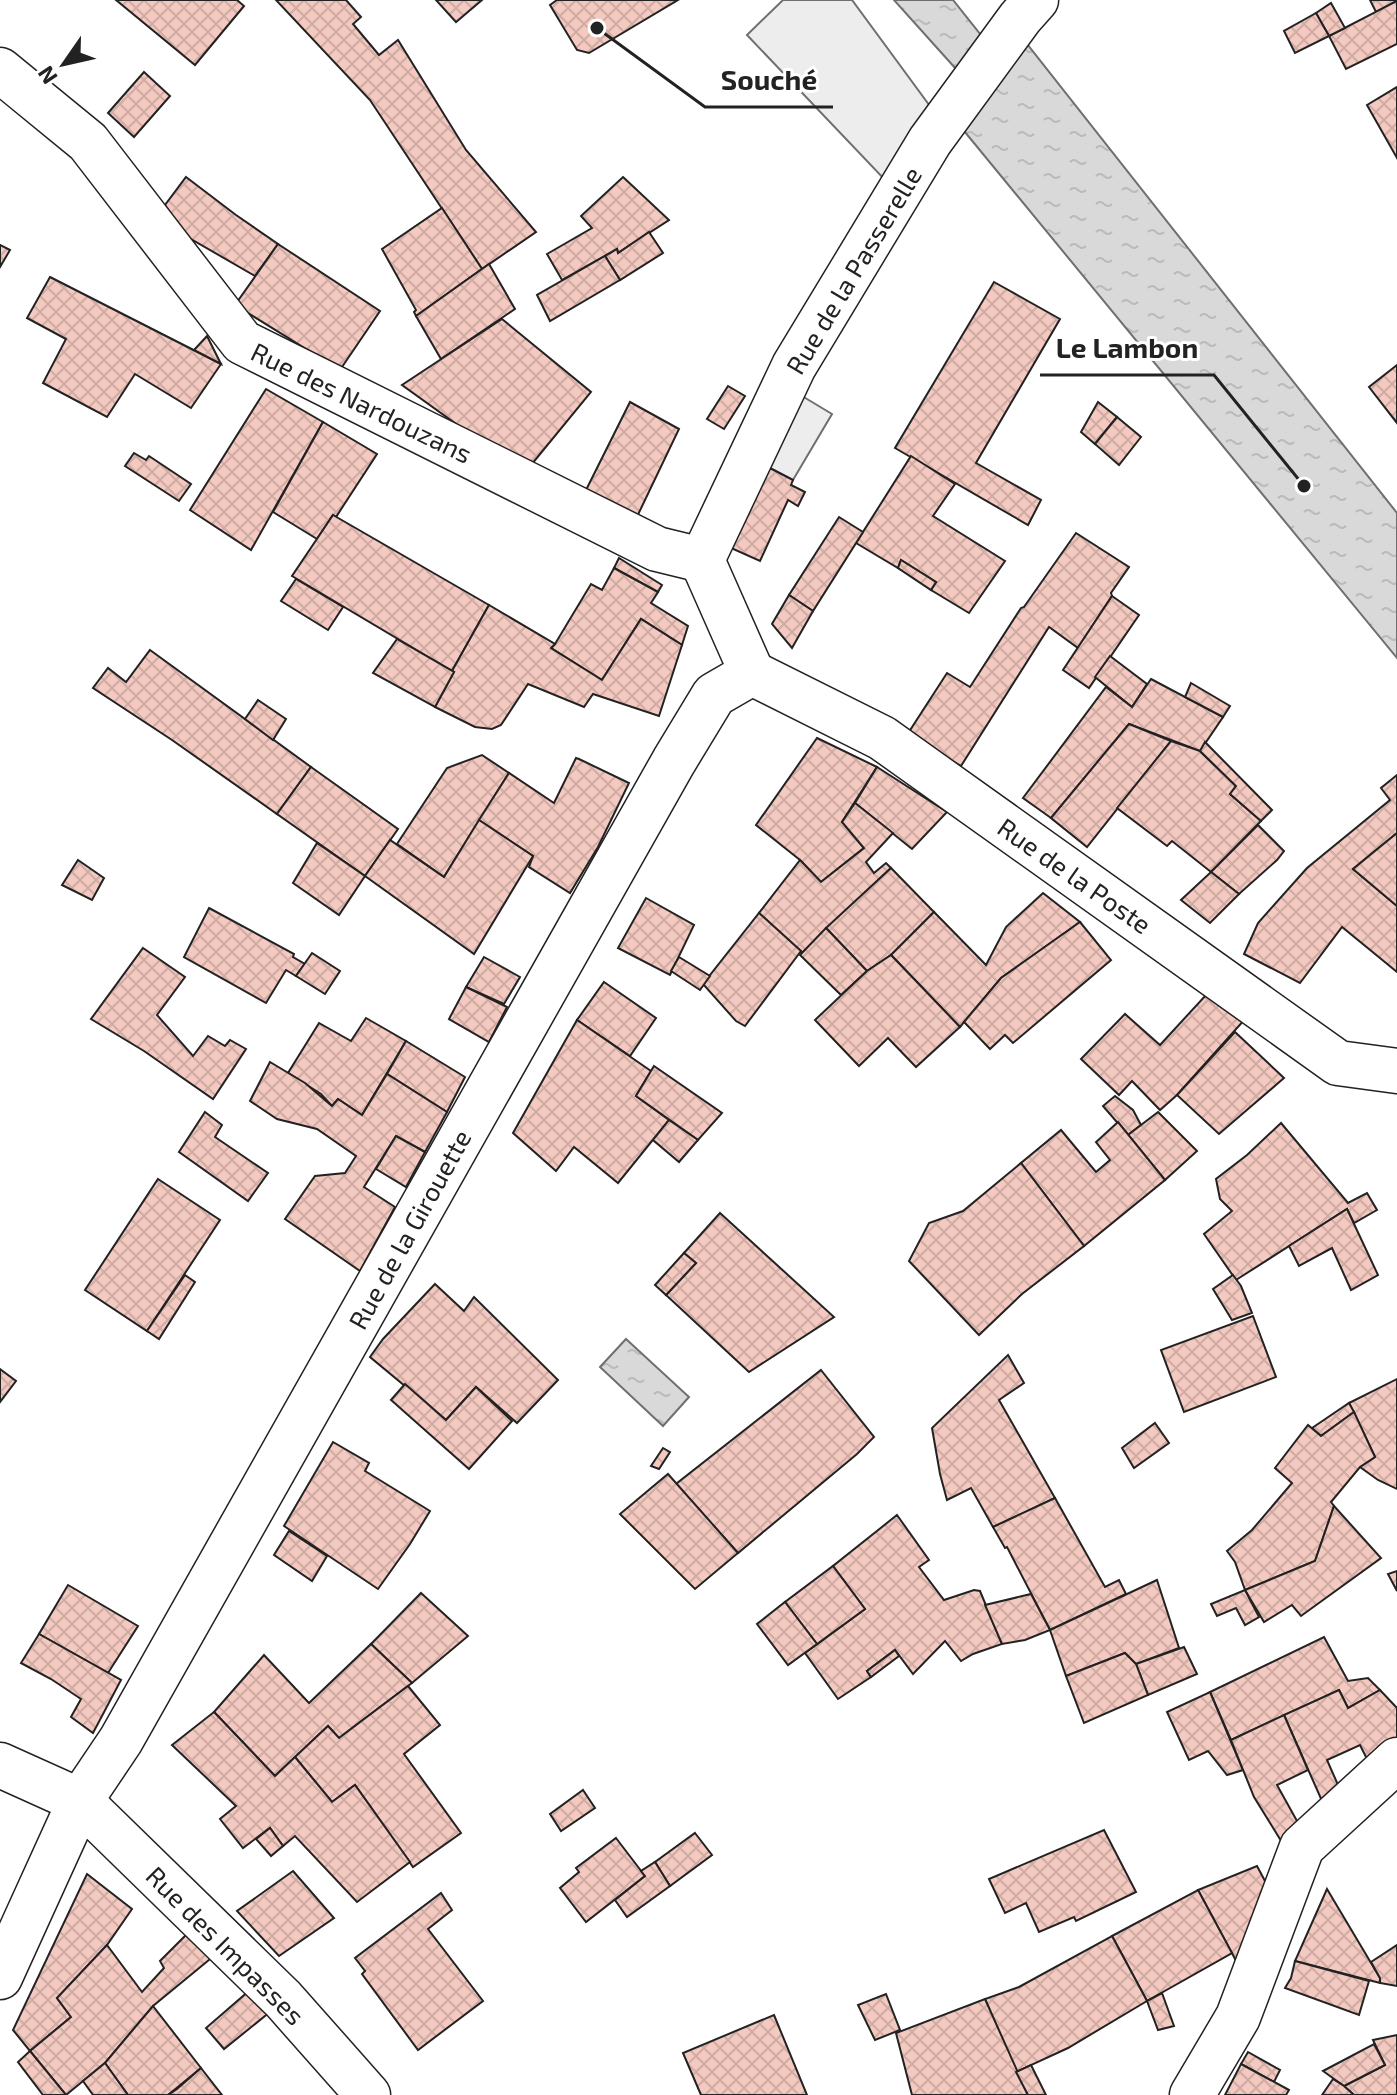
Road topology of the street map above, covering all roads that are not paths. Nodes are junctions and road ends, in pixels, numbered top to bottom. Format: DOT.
graph roads {
  1 [pos="1028,9"];
  2 [pos="0,70"];
  3 [pos="702,560"];
  4 [pos="752,673"];
  5 [pos="1397,1071"];
  6 [pos="1397,1760"];
  7 [pos="0,1765"];
  8 [pos="80,1801"];
  9 [pos="0,1977"];
  10 [pos="368,2095"];
  11 [pos="1192,2095"];
  1 -- 3 [label="street, Rue de la Passerelle"];
  2 -- 3 [label="street, Rue des Nardouzans"];
  3 -- 4 [label="street"];
  4 -- 5 [label="street, Rue de la Poste"];
  4 -- 8 [label="street, Rue de la Girouette"];
  6 -- 11 [label="street"];
  7 -- 8 [label="street"];
  8 -- 9 [label="street, Rue de la Girouette"];
  8 -- 10 [label="street, Rue des Impasses"];
}
